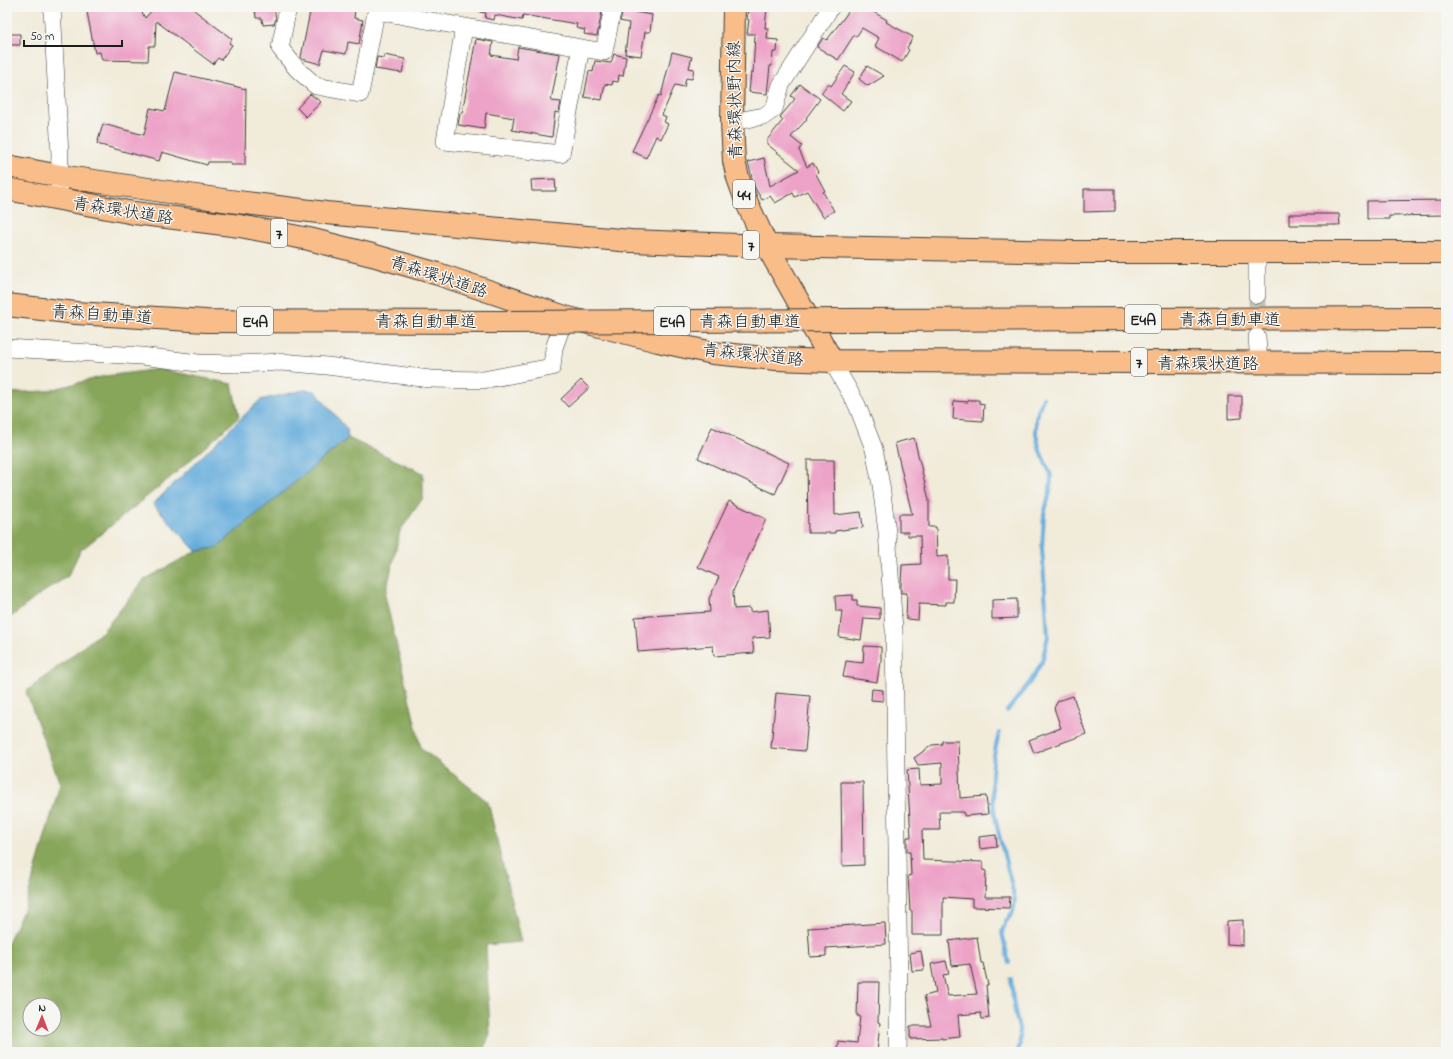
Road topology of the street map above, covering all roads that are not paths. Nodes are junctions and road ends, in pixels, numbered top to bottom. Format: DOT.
graph roads {
  1 [pos="52,7"];
  2 [pos="288,7"];
  3 [pos="613,7"];
  4 [pos="734,7"];
  5 [pos="831,7"];
  6 [pos="376,9"];
  7 [pos="464,27"];
  8 [pos="581,48"];
  9 [pos="732,122"];
  10 [pos="7,166"];
  11 [pos="60,176"];
  12 [pos="7,188"];
  13 [pos="58,199"];
  14 [pos="767,246"];
  15 [pos="1446,252"];
  16 [pos="1257,253"];
  17 [pos="1257,296"];
  18 [pos="7,305"];
  19 [pos="565,317"];
  20 [pos="1446,318"];
  21 [pos="1257,337"];
  22 [pos="7,348"];
  23 [pos="832,361"];
  24 [pos="1259,363"];
  25 [pos="1446,363"];
  26 [pos="898,1052"];
  1 -- 11 [label="street"];
  2 -- 6 [label="street"];
  3 -- 8 [label="street"];
  4 -- 9 [label="main road, 青森環状野内線 / 44"];
  5 -- 9 [label="street"];
  6 -- 7 [label="street"];
  7 -- 8 [label="street"];
  7 -- 8 [label="street"];
  9 -- 14 [label="main road, 青森環状野内線 / 44"];
  10 -- 11 [label="main road, 青森環状道路 / 7"];
  11 -- 13 [label="street"];
  11 -- 14 [label="main road, 青森環状道路 / 7"];
  12 -- 13 [label="main road, 青森環状道路 / 7"];
  13 -- 19 [label="main road, 青森環状道路 / 7"];
  14 -- 16 [label="main road, 青森環状道路 / 7"];
  14 -- 23 [label="main road, 青森環状野内線 / 44"];
  15 -- 16 [label="main road, 青森環状道路 / 7"];
  16 -- 17 [label="street"];
  18 -- 20 [label="main road, 青森自動車道 / E4A, bridge"];
  19 -- 22 [label="street"];
  19 -- 23 [label="main road, 青森環状道路 / 7"];
  21 -- 24 [label="street"];
  23 -- 24 [label="main road, 青森環状道路 / 7"];
  23 -- 26 [label="street"];
  24 -- 25 [label="main road, 青森環状道路 / 7"];
}
